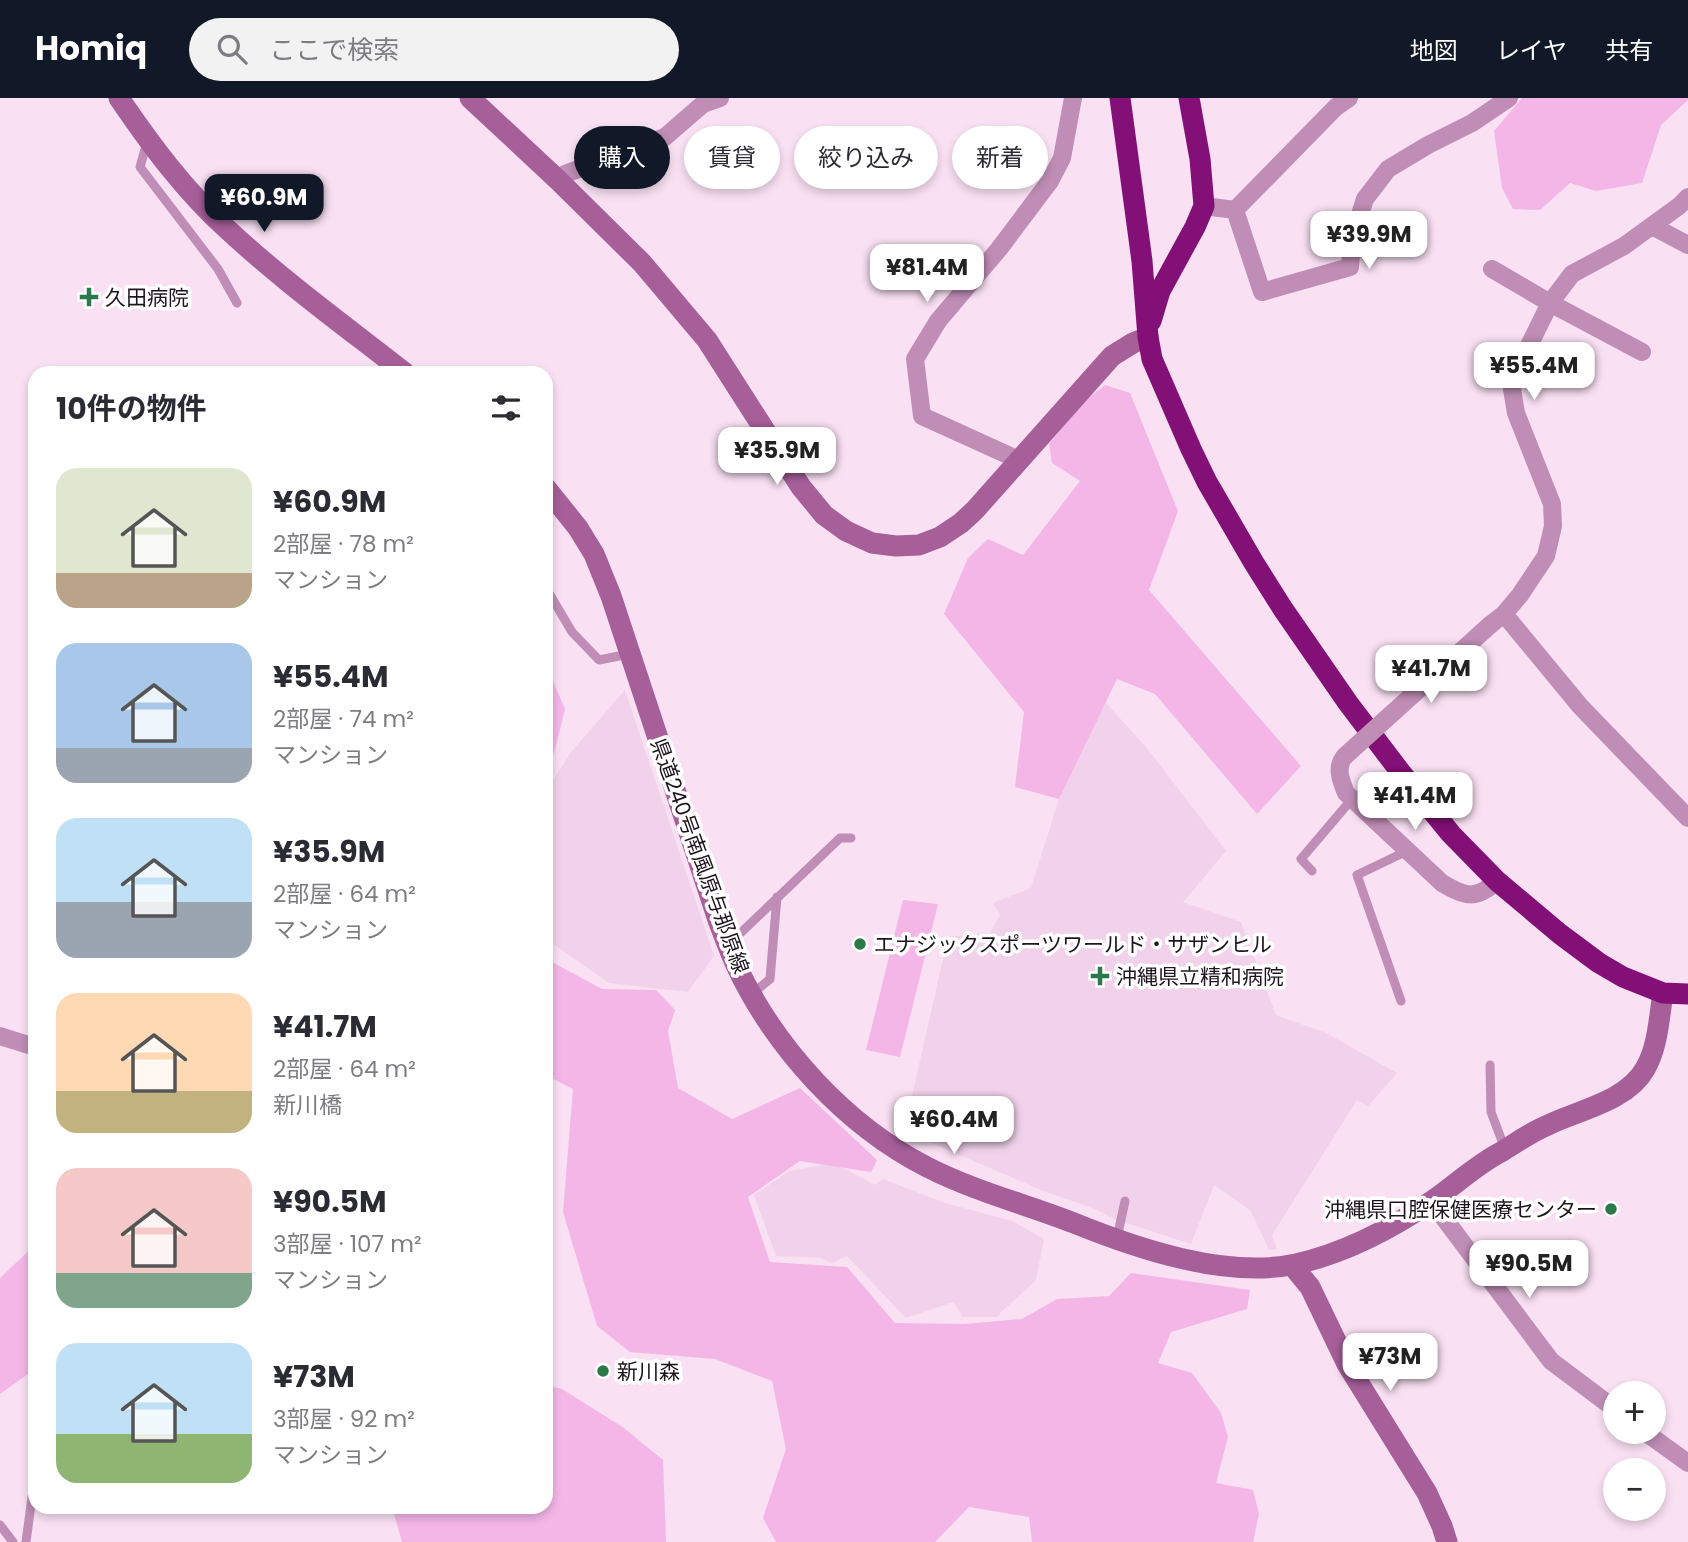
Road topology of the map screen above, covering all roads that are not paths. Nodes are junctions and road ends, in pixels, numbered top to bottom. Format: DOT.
graph roads {
  1 [pos="119,98"];
  2 [pos="470,98"];
  3 [pos="720,98"];
  4 [pos="1073,98"];
  5 [pos="1119,98"];
  6 [pos="1189,98"];
  7 [pos="1349,98"];
  8 [pos="1509,98"];
  9 [pos="148,141"];
  10 [pos="558,180"];
  11 [pos="1688,197"];
  12 [pos="1204,206"];
  13 [pos="1235,209"];
  14 [pos="1652,226"];
  15 [pos="1688,245"];
  16 [pos="1492,269"];
  17 [pos="237,303"];
  18 [pos="1549,303"];
  19 [pos="1147,337"];
  20 [pos="1642,352"];
  21 [pos="396,366"];
  22 [pos="1019,460"];
  23 [pos="553,497"];
  24 [pos="553,600"];
  25 [pos="1497,620"];
  26 [pos="630,653"];
  27 [pos="1352,799"];
  28 [pos="1688,818"];
  29 [pos="851,838"];
  30 [pos="1407,851"];
  31 [pos="1312,871"];
  32 [pos="1497,881"];
  33 [pos="777,897"];
  34 [pos="727,945"];
  35 [pos="1664,993"];
  36 [pos="1688,993"];
  37 [pos="751,995"];
  38 [pos="1401,1001"];
  39 [pos="0,1036"];
  40 [pos="28,1045"];
  41 [pos="1490,1065"];
  42 [pos="1505,1149"];
  43 [pos="1125,1201"];
  44 [pos="1432,1202"];
  45 [pos="1117,1238"];
  46 [pos="1292,1265"];
  47 [pos="1603,1400"];
  48 [pos="1662,1444"];
  49 [pos="1688,1463"];
  50 [pos="30,1514"];
  51 [pos="0,1525"];
  52 [pos="13,1542"];
  53 [pos="26,1542"];
  54 [pos="1447,1542"];
  1 -- 9 [label="main road"];
  2 -- 10 [label="main road"];
  3 -- 10 [label="street"];
  4 -- 22 [label="street"];
  5 -- 19 [label="highway"];
  6 -- 12 [label="highway"];
  7 -- 13 [label="street"];
  8 -- 13 [label="street"];
  9 -- 17 [label="lane"];
  9 -- 21 [label="main road"];
  10 -- 22 [label="main road"];
  11 -- 14 [label="street"];
  12 -- 13 [label="street"];
  12 -- 19 [label="highway"];
  14 -- 15 [label="street"];
  14 -- 18 [label="street"];
  16 -- 18 [label="street"];
  18 -- 20 [label="street"];
  18 -- 25 [label="street"];
  19 -- 22 [label="main road"];
  19 -- 32 [label="highway"];
  23 -- 26 [label="main road, 県道240号南風原与那原線"];
  24 -- 26 [label="lane"];
  25 -- 27 [label="street, bridge"];
  25 -- 28 [label="street"];
  26 -- 34 [label="main road, 県道240号南風原与那原線"];
  27 -- 30 [label="street"];
  27 -- 31 [label="lane"];
  29 -- 33 [label="lane"];
  30 -- 32 [label="street"];
  30 -- 38 [label="lane"];
  32 -- 35 [label="highway"];
  33 -- 34 [label="lane"];
  33 -- 37 [label="lane"];
  34 -- 37 [label="main road, 県道240号南風原与那原線"];
  35 -- 36 [label="highway"];
  35 -- 42 [label="main road, 県道240号南風原与那原線"];
  37 -- 45 [label="main road, 県道240号南風原与那原線"];
  39 -- 40 [label="street"];
  41 -- 42 [label="lane"];
  42 -- 44 [label="main road, 県道240号南風原与那原線"];
  43 -- 45 [label="lane"];
  44 -- 46 [label="main road, 県道240号南風原与那原線"];
  44 -- 47 [label="street"];
  45 -- 46 [label="main road, 県道240号南風原与那原線"];
  46 -- 54 [label="main road"];
  48 -- 49 [label="street"];
  50 -- 53 [label="lane"];
  51 -- 52 [label="lane"];
}
